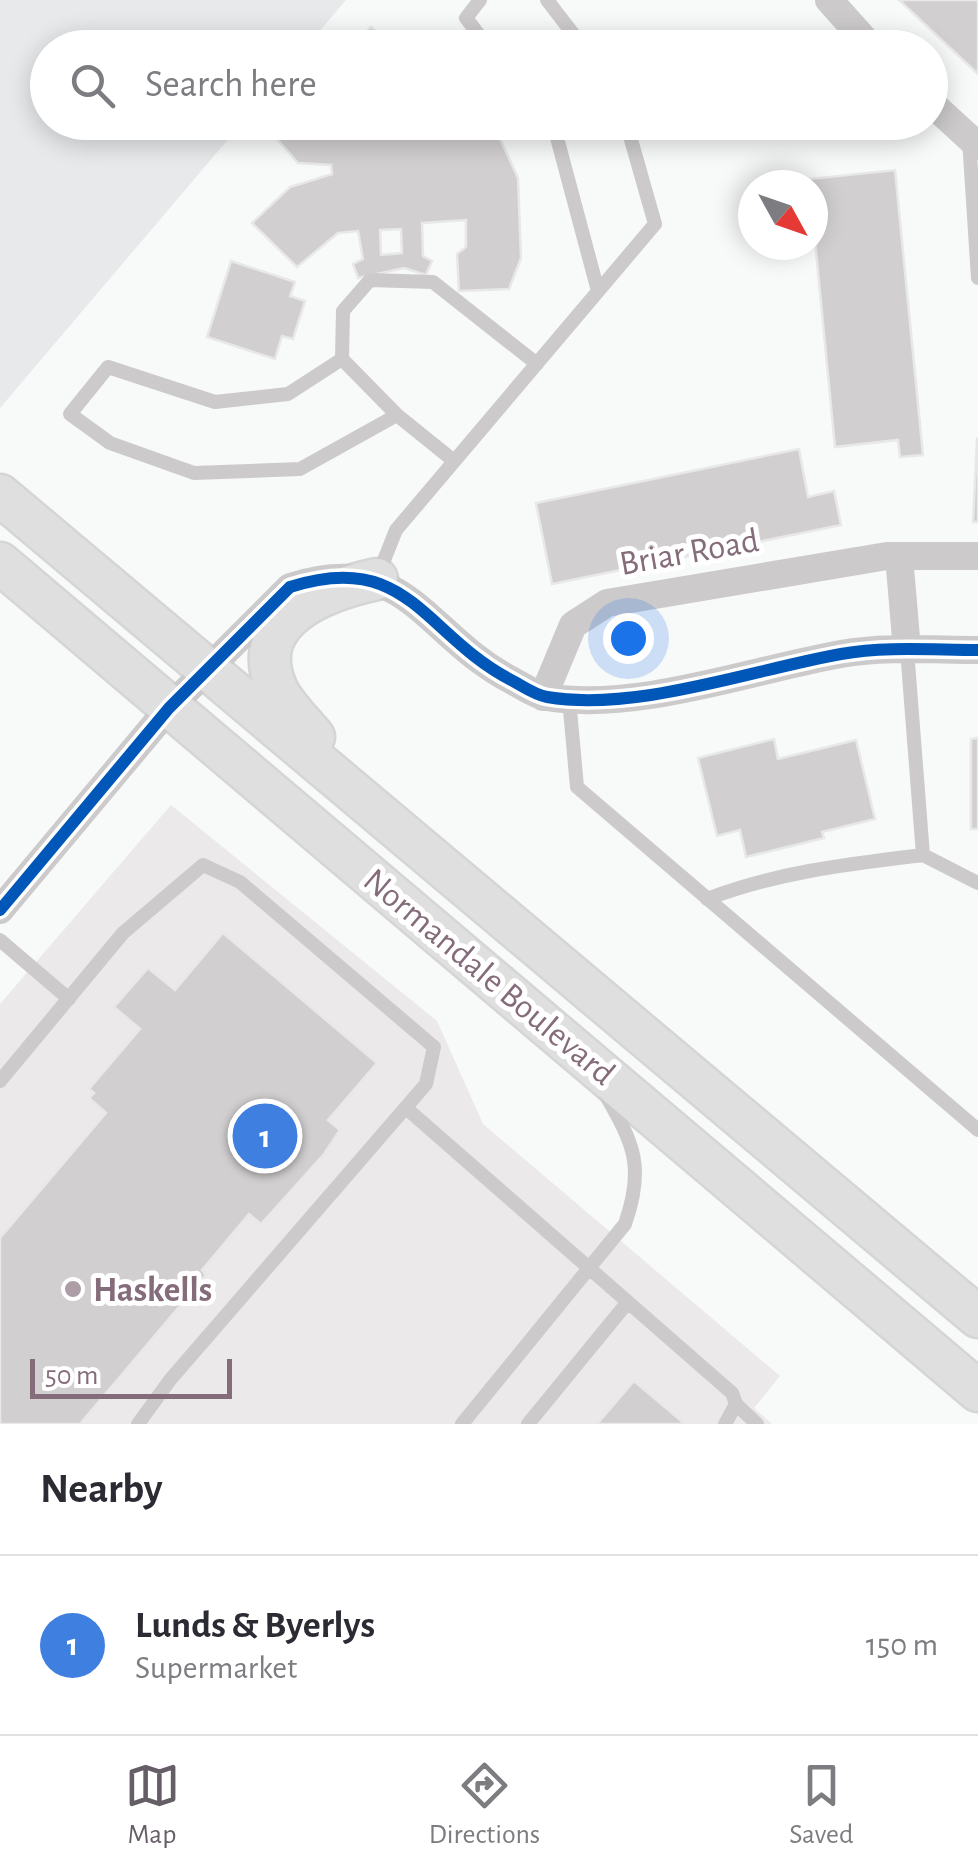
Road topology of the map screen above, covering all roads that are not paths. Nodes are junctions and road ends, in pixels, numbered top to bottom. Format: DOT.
graph roads {
  1 [pos="480,0"];
  2 [pos="547,0"];
  3 [pos="828,0"];
  4 [pos="475,30"];
  5 [pos="570,30"];
  6 [pos="856,30"];
  7 [pos="948,118"];
  8 [pos="558,140"];
  9 [pos="631,140"];
  10 [pos="974,142"];
  11 [pos="978,278"];
  12 [pos="598,291"];
  13 [pos="342,358"];
  14 [pos="537,364"];
  15 [pos="398,415"];
  16 [pos="454,461"];
  17 [pos="0,495"];
  18 [pos="899,556"];
  19 [pos="978,556"];
  20 [pos="0,563"];
  21 [pos="377,579"];
  22 [pos="907,650"];
  23 [pos="978,650"];
  24 [pos="207,670"];
  25 [pos="556,698"];
  26 [pos="169,708"];
  27 [pos="358,797"];
  28 [pos="923,855"];
  29 [pos="978,883"];
  30 [pos="707,899"];
  31 [pos="0,910"];
  32 [pos="0,940"];
  33 [pos="69,999"];
  34 [pos="579,1050"];
  35 [pos="0,1081"];
  36 [pos="406,1108"];
  37 [pos="978,1130"];
  38 [pos="589,1270"];
  39 [pos="627,1303"];
  40 [pos="978,1318"];
  41 [pos="978,1391"];
  42 [pos="736,1404"];
  43 [pos="138,1424"];
  44 [pos="462,1424"];
  45 [pos="528,1424"];
  46 [pos="724,1424"];
  47 [pos="757,1424"];
  1 -- 4 [label="lane"];
  2 -- 5 [label="lane"];
  3 -- 6 [label="street"];
  7 -- 10 [label="street"];
  8 -- 12 [label="lane"];
  9 -- 12 [label="lane"];
  10 -- 11 [label="lane"];
  12 -- 14 [label="lane"];
  13 -- 14 [label="lane"];
  13 -- 15 [label="lane"];
  13 -- 15 [label="lane"];
  14 -- 16 [label="lane"];
  15 -- 16 [label="lane"];
  16 -- 21 [label="lane"];
  17 -- 24 [label="main road, Normandale Boulevard"];
  18 -- 19 [label="street, Briar Road"];
  18 -- 22 [label="street"];
  18 -- 25 [label="street, Briar Road"];
  20 -- 26 [label="main road, Normandale Boulevard"];
  21 -- 24 [label="street"];
  21 -- 25 [label="street"];
  21 -- 27 [label="main road"];
  22 -- 23 [label="street"];
  22 -- 25 [label="street"];
  22 -- 28 [label="lane"];
  24 -- 26 [label="street"];
  24 -- 27 [label="main road, Normandale Boulevard"];
  25 -- 30 [label="lane"];
  26 -- 31 [label="street"];
  26 -- 34 [label="main road, Normandale Boulevard"];
  27 -- 40 [label="main road, Normandale Boulevard"];
  28 -- 29 [label="lane"];
  28 -- 30 [label="lane"];
  30 -- 37 [label="lane"];
  32 -- 33 [label="lane"];
  33 -- 35 [label="lane"];
  33 -- 36 [label="lane"];
  34 -- 38 [label="lane"];
  34 -- 41 [label="main road, Normandale Boulevard"];
  36 -- 38 [label="lane"];
  36 -- 43 [label="lane"];
  38 -- 39 [label="lane"];
  38 -- 44 [label="lane"];
  39 -- 42 [label="lane"];
  39 -- 45 [label="lane"];
  42 -- 46 [label="lane"];
  42 -- 47 [label="lane"];
}
